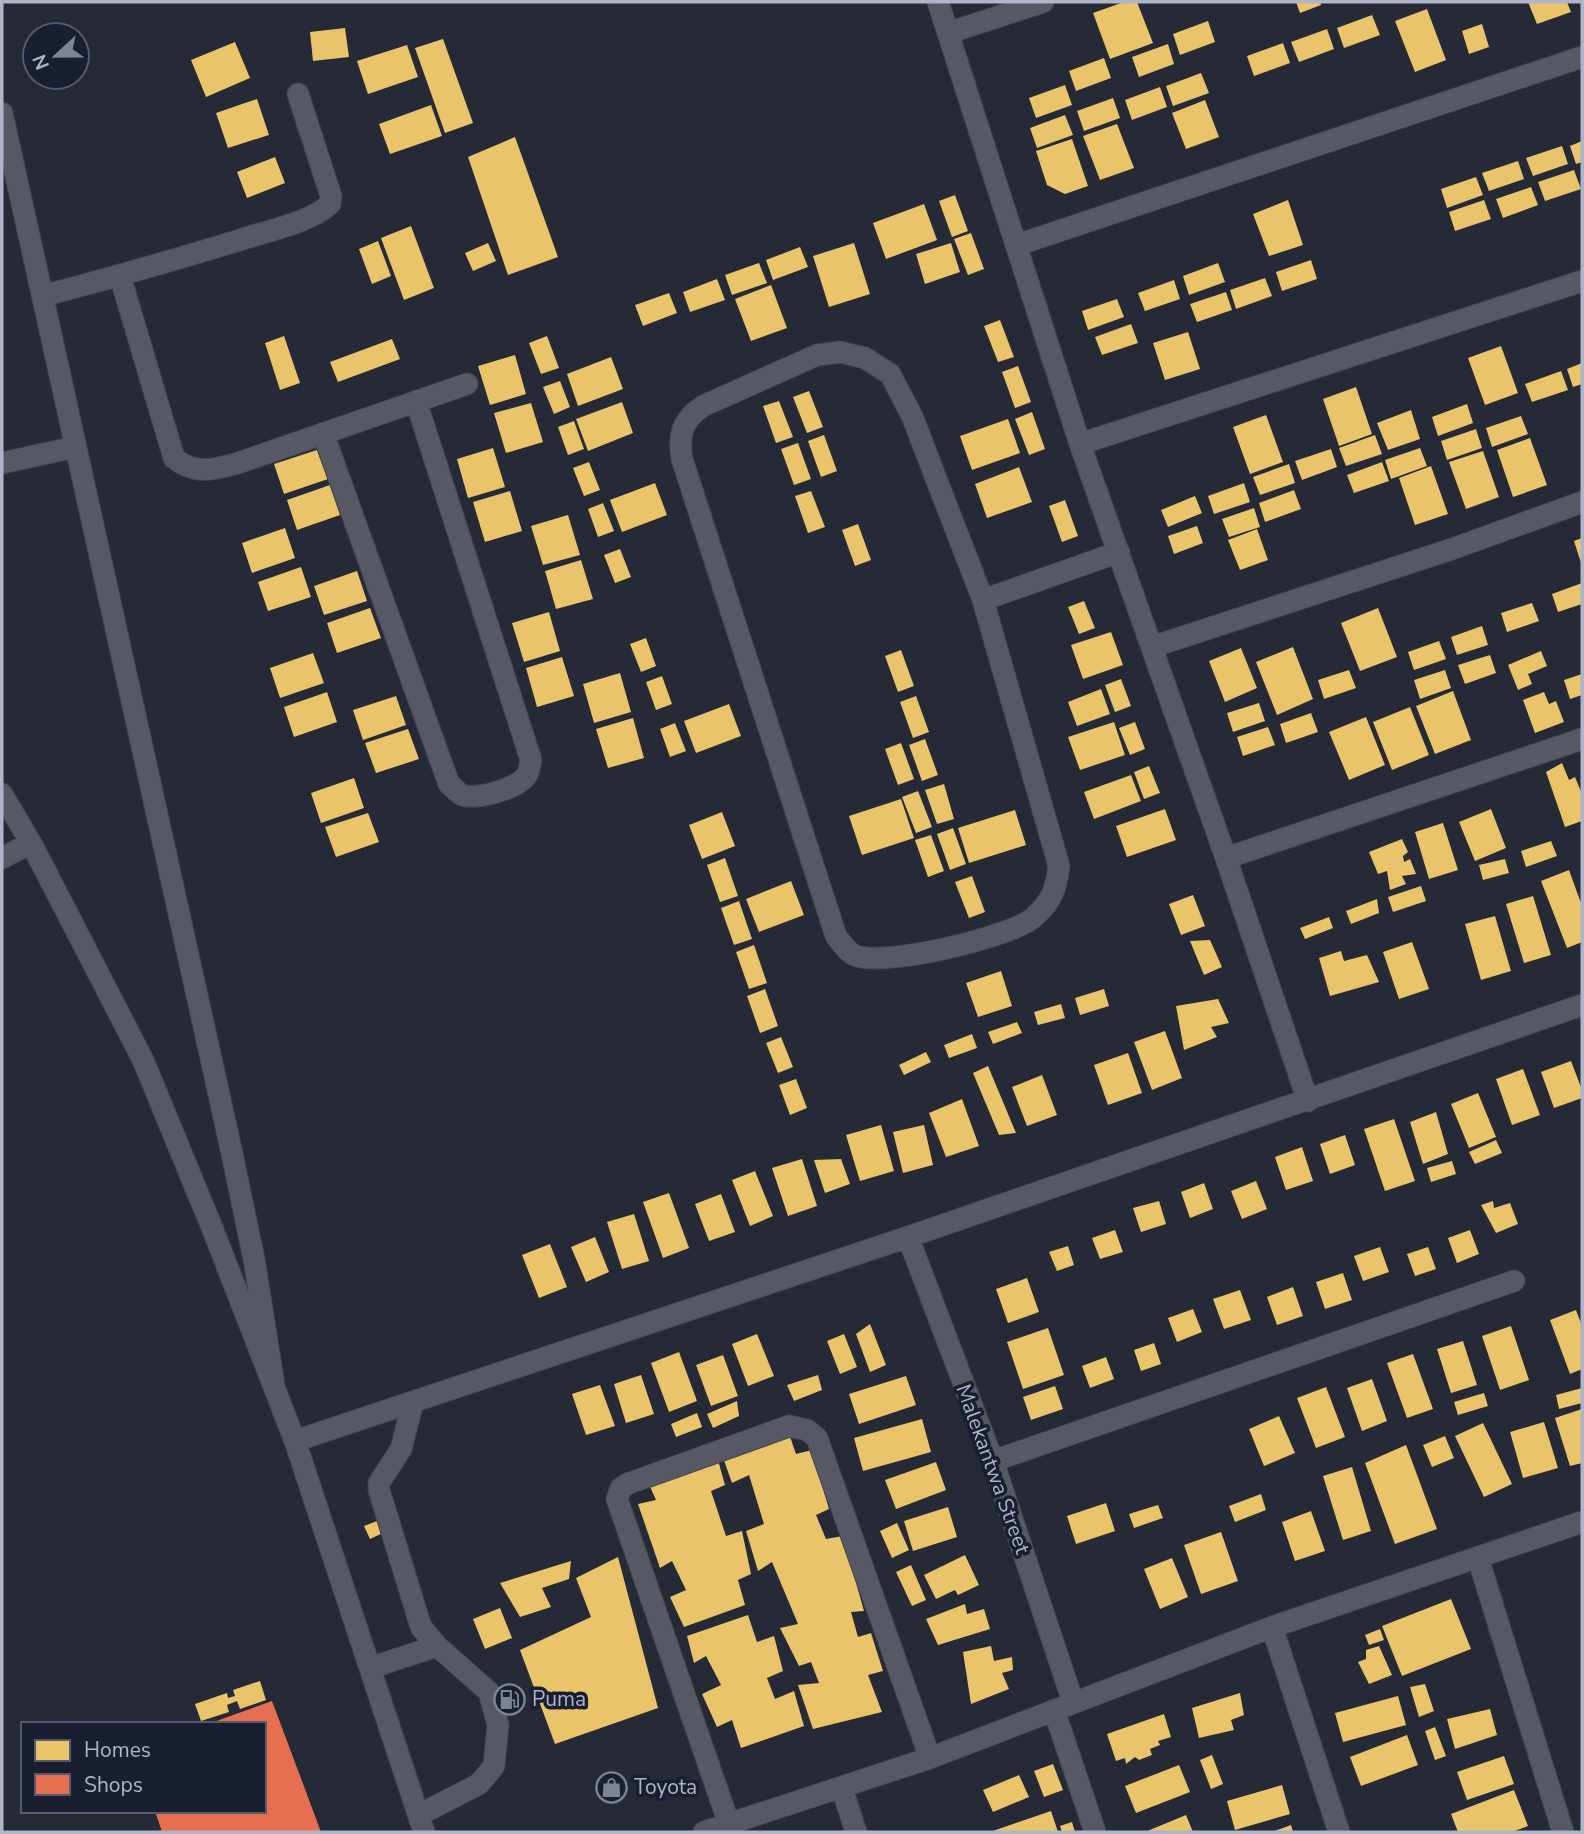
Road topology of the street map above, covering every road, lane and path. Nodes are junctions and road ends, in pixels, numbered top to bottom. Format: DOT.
graph roads {
  1 [pos="937,2"];
  2 [pos="1043,2"];
  3 [pos="948,33"];
  4 [pos="1582,57"];
  5 [pos="298,94"];
  6 [pos="2,113"];
  7 [pos="1017,245"];
  8 [pos="120,276"];
  9 [pos="1582,281"];
  10 [pos="42,296"];
  11 [pos="467,384"];
  12 [pos="416,401"];
  13 [pos="323,433"];
  14 [pos="1080,444"];
  15 [pos="75,447"];
  16 [pos="2,463"];
  17 [pos="1582,502"];
  18 [pos="1119,552"];
  19 [pos="983,600"];
  20 [pos="1152,647"];
  21 [pos="1582,739"];
  22 [pos="2,794"];
  23 [pos="31,843"];
  24 [pos="2,858"];
  25 [pos="1226,858"];
  26 [pos="1582,1004"];
  27 [pos="1308,1101"];
  28 [pos="908,1237"];
  29 [pos="1514,1281"];
  30 [pos="274,1385"];
  31 [pos="413,1402"];
  32 [pos="295,1441"];
  33 [pos="993,1461"];
  34 [pos="1582,1522"];
  35 [pos="1478,1558"];
  36 [pos="1272,1627"];
  37 [pos="437,1646"];
  38 [pos="370,1668"];
  39 [pos="1063,1706"];
  40 [pos="930,1758"];
  41 [pos="842,1788"];
  42 [pos="421,1824"];
  43 [pos="729,1824"];
  44 [pos="704,1832"];
  45 [pos="856,1832"];
  46 [pos="1095,1832"];
  47 [pos="1339,1832"];
  48 [pos="1563,1832"];
  1 -- 3 [label="street"];
  2 -- 3 [label="street"];
  3 -- 7 [label="street"];
  4 -- 7 [label="street"];
  5 -- 8 [label="street"];
  6 -- 10 [label="street"];
  7 -- 14 [label="street"];
  8 -- 10 [label="street"];
  8 -- 13 [label="street"];
  9 -- 14 [label="street"];
  10 -- 15 [label="street"];
  11 -- 12 [label="street"];
  12 -- 13 [label="street"];
  12 -- 13 [label="street"];
  14 -- 18 [label="street"];
  15 -- 16 [label="street"];
  15 -- 30 [label="street"];
  17 -- 20 [label="street"];
  18 -- 19 [label="street"];
  18 -- 20 [label="street"];
  19 -- 19 [label="street"];
  20 -- 25 [label="street"];
  21 -- 25 [label="street"];
  22 -- 23 [label="street"];
  23 -- 24 [label="street"];
  23 -- 30 [label="street"];
  25 -- 27 [label="street"];
  26 -- 27 [label="street"];
  27 -- 28 [label="street"];
  28 -- 31 [label="street"];
  28 -- 33 [label="street, Malekantwa Street"];
  29 -- 33 [label="street"];
  30 -- 32 [label="street"];
  31 -- 32 [label="street"];
  31 -- 37 [label="street"];
  32 -- 38 [label="street"];
  33 -- 39 [label="street, Malekantwa Street"];
  34 -- 35 [label="street"];
  35 -- 36 [label="street"];
  35 -- 48 [label="street"];
  36 -- 39 [label="street"];
  36 -- 47 [label="street"];
  37 -- 38 [label="street"];
  37 -- 42 [label="street"];
  38 -- 42 [label="street"];
  39 -- 40 [label="street"];
  39 -- 46 [label="street, Malekantwa Street"];
  40 -- 41 [label="street"];
  40 -- 43 [label="street"];
  41 -- 43 [label="street"];
  41 -- 45 [label="street"];
  43 -- 44 [label="street"];
}
